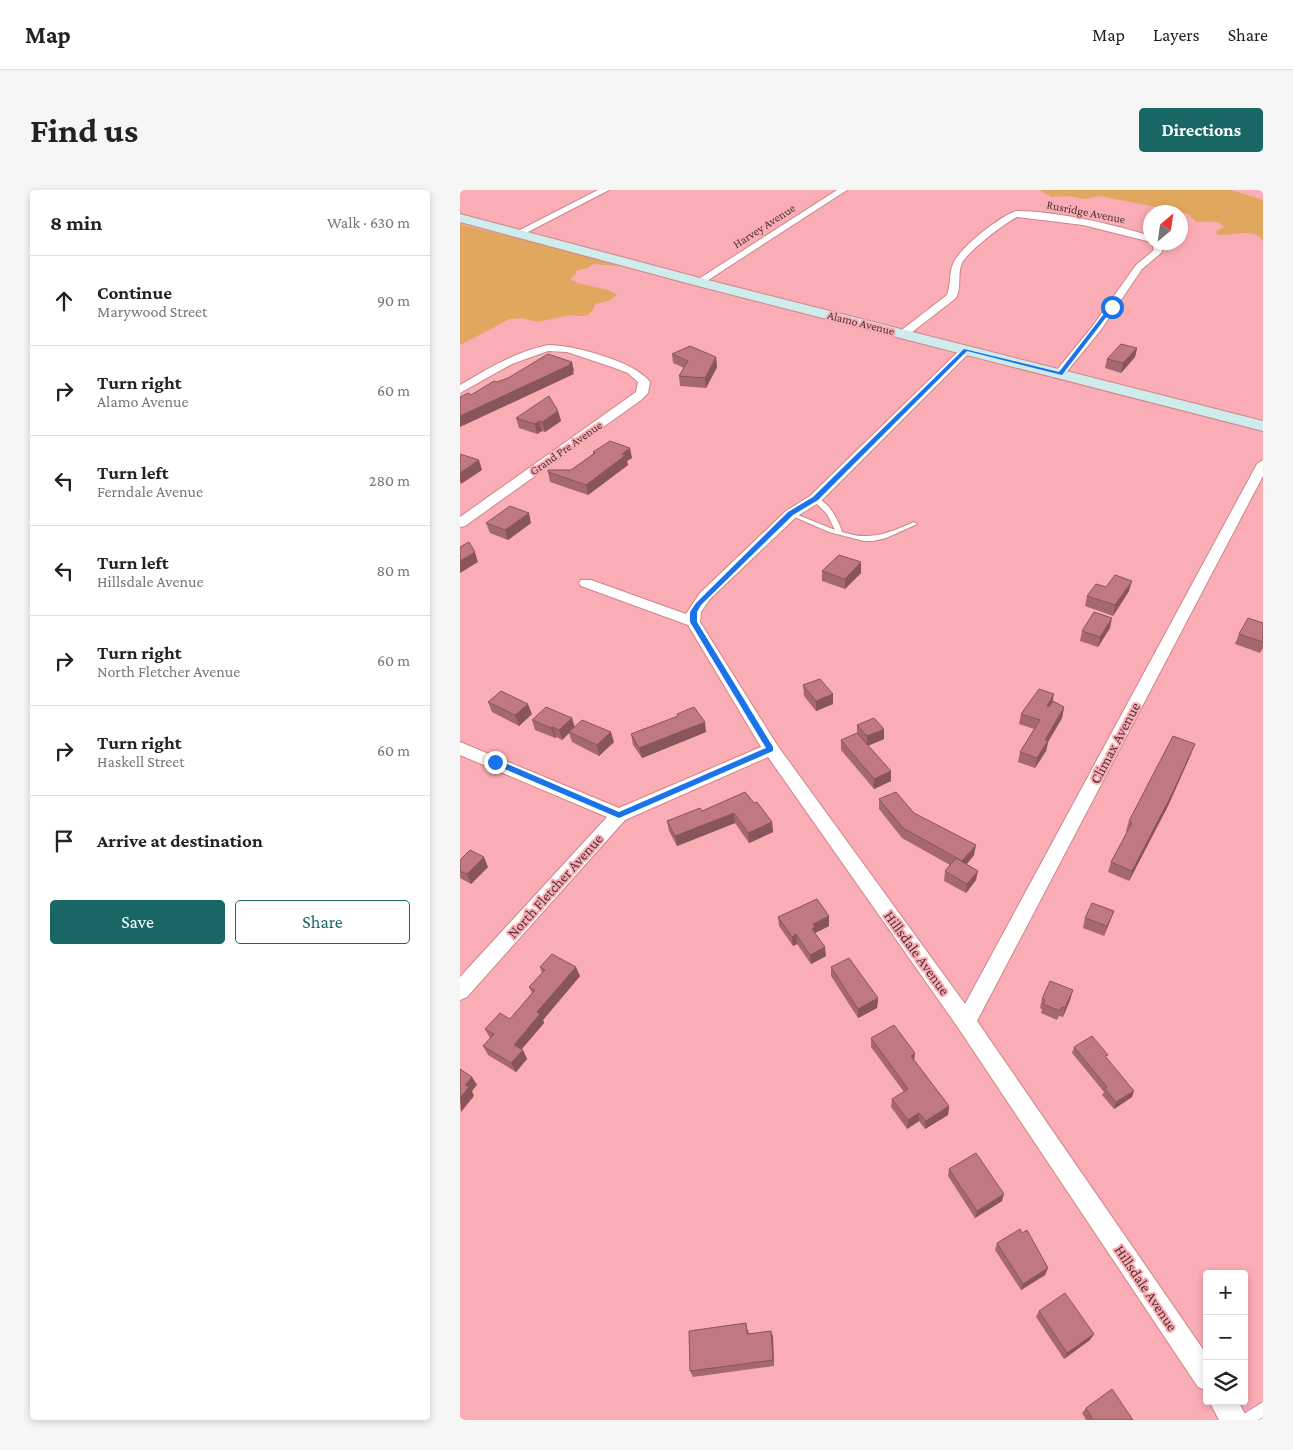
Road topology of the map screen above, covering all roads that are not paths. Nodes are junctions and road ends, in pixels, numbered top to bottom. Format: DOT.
graph roads {
  1 [pos="605,190"];
  2 [pos="843,190"];
  3 [pos="460,218"];
  4 [pos="519,234"];
  5 [pos="1143,237"];
  6 [pos="1158,250"];
  7 [pos="698,282"];
  8 [pos="903,334"];
  9 [pos="966,350"];
  10 [pos="1060,374"];
  11 [pos="460,390"];
  12 [pos="1263,426"];
  13 [pos="1263,464"];
  14 [pos="815,499"];
  15 [pos="790,514"];
  16 [pos="460,523"];
  17 [pos="914,524"];
  18 [pos="839,532"];
  19 [pos="586,583"];
  20 [pos="693,622"];
  21 [pos="460,748"];
  22 [pos="771,749"];
  23 [pos="619,815"];
  24 [pos="460,991"];
  25 [pos="966,1022"];
  26 [pos="1203,1372"];
  27 [pos="1225,1405"];
  28 [pos="1263,1409"];
  29 [pos="1235,1420"];
  30 [pos="1247,1420"];
  1 -- 4 [label="street"];
  2 -- 7 [label="street, Harvey Avenue"];
  3 -- 4 [label="street, Alamo Avenue"];
  4 -- 7 [label="street, Alamo Avenue"];
  5 -- 8 [label="street, Rusridge Avenue"];
  6 -- 10 [label="street"];
  7 -- 8 [label="street, Alamo Avenue"];
  8 -- 9 [label="street, Alamo Avenue"];
  9 -- 10 [label="street, Alamo Avenue"];
  9 -- 14 [label="street"];
  10 -- 12 [label="street, Alamo Avenue"];
  11 -- 16 [label="street, Grand Pre Avenue"];
  13 -- 25 [label="street, Climax Avenue"];
  14 -- 15 [label="street"];
  14 -- 18 [label="lane"];
  15 -- 18 [label="lane"];
  15 -- 20 [label="street"];
  17 -- 18 [label="lane"];
  19 -- 20 [label="street"];
  20 -- 22 [label="street, Hillsdale Avenue"];
  21 -- 23 [label="street"];
  22 -- 23 [label="street, North Fletcher Avenue"];
  22 -- 25 [label="street, Hillsdale Avenue"];
  23 -- 24 [label="street, North Fletcher Avenue"];
  25 -- 26 [label="street, Hillsdale Avenue"];
  27 -- 29 [label="street"];
  28 -- 30 [label="lane"];
}
